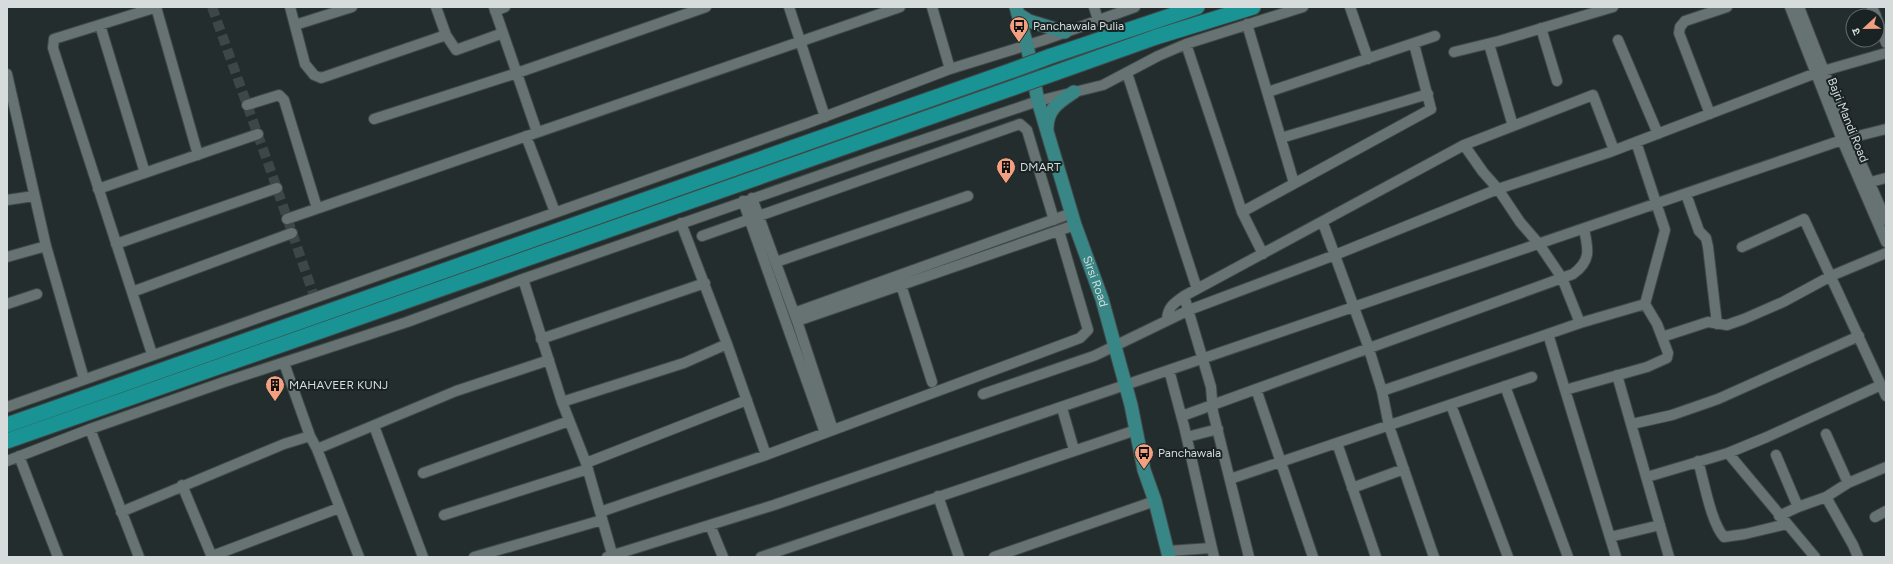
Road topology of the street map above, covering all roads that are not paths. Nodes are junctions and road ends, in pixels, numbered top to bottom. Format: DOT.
graph roads {
  1 [pos="157,7"];
  2 [pos="290,7"];
  3 [pos="352,7"];
  4 [pos="436,7"];
  5 [pos="505,7"];
  6 [pos="706,7"];
  7 [pos="789,7"];
  8 [pos="900,7"];
  9 [pos="932,7"];
  10 [pos="1094,7"];
  11 [pos="1135,7"];
  12 [pos="1197,7"];
  13 [pos="1253,7"];
  14 [pos="1303,7"];
  15 [pos="1350,7"];
  16 [pos="1610,7"];
  17 [pos="1727,7"];
  18 [pos="1790,7"];
  19 [pos="1799,7"];
  20 [pos="494,9"];
  21 [pos="1017,10"];
  22 [pos="1098,20"];
  23 [pos="1247,24"];
  24 [pos="100,25"];
  25 [pos="295,25"];
  26 [pos="1541,28"];
  27 [pos="1064,32"];
  28 [pos="503,33"];
  29 [pos="446,35"];
  30 [pos="1436,36"];
  31 [pos="1618,40"];
  32 [pos="800,42"];
  33 [pos="1186,44"];
  34 [pos="1414,44"];
  35 [pos="1489,44"];
  36 [pos="1027,46"];
  37 [pos="1454,52"];
  38 [pos="1886,53"];
  39 [pos="1368,59"];
  40 [pos="950,69"];
  41 [pos="1819,72"];
  42 [pos="517,73"];
  43 [pos="1127,73"];
  44 [pos="7,74"];
  45 [pos="1557,81"];
  46 [pos="1074,92"];
  47 [pos="1268,92"];
  48 [pos="1428,94"];
  49 [pos="1038,101"];
  50 [pos="247,105"];
  51 [pos="1710,114"];
  52 [pos="824,117"];
  53 [pos="374,119"];
  54 [pos="1513,126"];
  55 [pos="1886,129"];
  56 [pos="1047,130"];
  57 [pos="538,132"];
  58 [pos="258,134"];
  59 [pos="1658,134"];
  60 [pos="526,136"];
  61 [pos="1281,138"];
  62 [pos="1846,139"];
  63 [pos="1636,142"];
  64 [pos="1464,145"];
  65 [pos="1614,150"];
  66 [pos="198,155"];
  67 [pos="145,173"];
  68 [pos="1886,178"];
  69 [pos="1294,183"];
  70 [pos="1865,184"];
  71 [pos="277,188"];
  72 [pos="98,189"];
  73 [pos="1498,189"];
  74 [pos="1686,194"];
  75 [pos="34,196"];
  76 [pos="968,196"];
  77 [pos="7,200"];
  78 [pos="748,200"];
  79 [pos="1656,204"];
  80 [pos="318,208"];
  81 [pos="555,212"];
  82 [pos="1242,212"];
  83 [pos="287,219"];
  84 [pos="755,219"];
  85 [pos="1074,219"];
  86 [pos="1054,220"];
  87 [pos="1886,220"];
  88 [pos="681,223"];
  89 [pos="1323,223"];
  90 [pos="1584,229"];
  91 [pos="1059,231"];
  92 [pos="292,233"];
  93 [pos="702,236"];
  94 [pos="1886,242"];
  95 [pos="116,244"];
  96 [pos="1539,244"];
  97 [pos="46,246"];
  98 [pos="1742,247"];
  99 [pos="1886,253"];
  100 [pos="1263,254"];
  101 [pos="1335,255"];
  102 [pos="7,257"];
  103 [pos="776,262"];
  104 [pos="1831,276"];
  105 [pos="1562,278"];
  106 [pos="523,279"];
  107 [pos="705,283"];
  108 [pos="901,285"];
  109 [pos="1197,289"];
  110 [pos="132,292"];
  111 [pos="37,294"];
  112 [pos="1184,296"];
  113 [pos="7,304"];
  114 [pos="1644,304"];
  115 [pos="1354,307"];
  116 [pos="1189,310"];
  117 [pos="796,317"];
  118 [pos="1168,319"];
  119 [pos="1580,323"];
  120 [pos="1717,324"];
  121 [pos="1548,334"];
  122 [pos="1859,336"];
  123 [pos="1662,337"];
  124 [pos="542,339"];
  125 [pos="728,344"];
  126 [pos="1113,346"];
  127 [pos="1368,348"];
  128 [pos="152,354"];
  129 [pos="1202,359"];
  130 [pos="549,360"];
  131 [pos="284,363"];
  132 [pos="1169,370"];
  133 [pos="1617,375"];
  134 [pos="1532,378"];
  135 [pos="84,379"];
  136 [pos="932,382"];
  137 [pos="1881,385"];
  138 [pos="1124,386"];
  139 [pos="1505,386"];
  140 [pos="1256,389"];
  141 [pos="1566,390"];
  142 [pos="1382,391"];
  143 [pos="983,394"];
  144 [pos="1886,396"];
  145 [pos="747,400"];
  146 [pos="562,402"];
  147 [pos="1212,405"];
  148 [pos="1451,405"];
  149 [pos="7,406"];
  150 [pos="1062,408"];
  151 [pos="1182,416"];
  152 [pos="569,421"];
  153 [pos="1632,424"];
  154 [pos="7,425"];
  155 [pos="374,426"];
  156 [pos="1389,426"];
  157 [pos="90,429"];
  158 [pos="1218,429"];
  159 [pos="1136,430"];
  160 [pos="829,431"];
  161 [pos="1826,434"];
  162 [pos="310,436"];
  163 [pos="1187,437"];
  164 [pos="7,441"];
  165 [pos="1337,443"];
  166 [pos="317,449"];
  167 [pos="1074,450"];
  168 [pos="1728,453"];
  169 [pos="766,455"];
  170 [pos="1776,455"];
  171 [pos="19,456"];
  172 [pos="7,461"];
  173 [pos="1698,461"];
  174 [pos="1281,462"];
  175 [pos="587,466"];
  176 [pos="1886,468"];
  177 [pos="1404,469"];
  178 [pos="423,473"];
  179 [pos="1647,477"];
  180 [pos="1230,479"];
  181 [pos="1848,483"];
  182 [pos="182,485"];
  183 [pos="1352,488"];
  184 [pos="938,496"];
  185 [pos="1826,497"];
  186 [pos="1155,501"];
  187 [pos="1798,507"];
  188 [pos="339,508"];
  189 [pos="1886,511"];
  190 [pos="121,512"];
  191 [pos="444,515"];
  192 [pos="601,516"];
  193 [pos="1779,516"];
  194 [pos="1875,517"];
  195 [pos="1787,524"];
  196 [pos="710,525"];
  197 [pos="1660,525"];
  198 [pos="1610,537"];
  199 [pos="1213,552"];
  200 [pos="1169,554"];
  201 [pos="212,556"];
  202 [pos="611,556"];
  203 [pos="58,557"];
  204 [pos="139,557"];
  205 [pos="359,557"];
  206 [pos="423,557"];
  207 [pos="474,557"];
  208 [pos="723,557"];
  209 [pos="761,557"];
  210 [pos="959,557"];
  211 [pos="994,557"];
  212 [pos="1249,557"];
  213 [pos="1313,557"];
  214 [pos="1376,557"];
  215 [pos="1434,557"];
  216 [pos="1508,557"];
  217 [pos="1568,557"];
  218 [pos="1616,557"];
  219 [pos="1669,557"];
  220 [pos="1815,557"];
  221 [pos="1858,557"];
  1 -- 24 [label="street"];
  1 -- 66 [label="street"];
  2 -- 25 [label="street"];
  3 -- 25 [label="street"];
  4 -- 29 [label="street"];
  5 -- 20 [label="street"];
  6 -- 42 [label="street"];
  7 -- 32 [label="street"];
  8 -- 32 [label="street"];
  9 -- 40 [label="street"];
  10 -- 22 [label="street"];
  11 -- 22 [label="street"];
  12 -- 154 [label="highway, bridge"];
  13 -- 164 [label="highway, bridge"];
  14 -- 23 [label="street"];
  15 -- 39 [label="street"];
  16 -- 26 [label="street"];
  17 -- 51 [label="street"];
  18 -- 41 [label="street, Bajri Mandi Road"];
  19 -- 41 [label="street"];
  20 -- 28 [label="street"];
  21 -- 27 [label="main road"];
  21 -- 36 [label="main road, Sirsi Road"];
  22 -- 27 [label="street"];
  23 -- 33 [label="street"];
  23 -- 47 [label="street"];
  24 -- 67 [label="street"];
  24 -- 72 [label="street"];
  25 -- 29 [label="street"];
  26 -- 35 [label="street"];
  26 -- 45 [label="street"];
  27 -- 36 [label="street"];
  28 -- 29 [label="street"];
  28 -- 42 [label="street"];
  30 -- 34 [label="street"];
  31 -- 59 [label="street"];
  32 -- 52 [label="street"];
  32 -- 57 [label="street"];
  33 -- 43 [label="street"];
  33 -- 82 [label="street"];
  34 -- 39 [label="street"];
  34 -- 48 [label="street"];
  35 -- 37 [label="street"];
  35 -- 54 [label="street"];
  36 -- 40 [label="street"];
  36 -- 49 [label="main road, Sirsi Road"];
  38 -- 41 [label="street"];
  39 -- 47 [label="street"];
  40 -- 52 [label="street"];
  41 -- 51 [label="street"];
  41 -- 62 [label="street, Bajri Mandi Road"];
  42 -- 53 [label="street"];
  42 -- 57 [label="street"];
  43 -- 46 [label="street"];
  43 -- 109 [label="street"];
  44 -- 75 [label="street"];
  46 -- 49 [label="street"];
  46 -- 56 [label="main road"];
  47 -- 61 [label="street"];
  48 -- 61 [label="street"];
  48 -- 69 [label="street"];
  49 -- 56 [label="main road, Sirsi Road"];
  49 -- 78 [label="street"];
  50 -- 80 [label="street"];
  51 -- 59 [label="street"];
  52 -- 81 [label="street"];
  54 -- 64 [label="street"];
  54 -- 65 [label="street"];
  55 -- 62 [label="street"];
  56 -- 85 [label="main road, Sirsi Road"];
  57 -- 60 [label="street"];
  58 -- 66 [label="street"];
  59 -- 63 [label="street"];
  60 -- 80 [label="street"];
  60 -- 81 [label="street"];
  61 -- 69 [label="street"];
  62 -- 70 [label="street, Bajri Mandi Road"];
  62 -- 74 [label="street"];
  63 -- 65 [label="street"];
  63 -- 79 [label="street"];
  64 -- 73 [label="street"];
  64 -- 89 [label="street"];
  65 -- 73 [label="street"];
  66 -- 67 [label="street"];
  67 -- 72 [label="street"];
  68 -- 70 [label="street"];
  69 -- 82 [label="street"];
  70 -- 87 [label="street"];
  70 -- 94 [label="street, Bajri Mandi Road"];
  71 -- 95 [label="street"];
  72 -- 95 [label="street"];
  73 -- 96 [label="street"];
  73 -- 101 [label="street"];
  74 -- 79 [label="street"];
  74 -- 120 [label="street"];
  75 -- 77 [label="street"];
  75 -- 97 [label="street"];
  76 -- 103 [label="street"];
  78 -- 84 [label="street"];
  78 -- 88 [label="street"];
  79 -- 90 [label="street"];
  79 -- 114 [label="street"];
  80 -- 83 [label="street"];
  81 -- 128 [label="street"];
  82 -- 100 [label="street"];
  84 -- 86 [label="street"];
  84 -- 93 [label="street"];
  84 -- 103 [label="street"];
  84 -- 160 [label="street"];
  85 -- 86 [label="street"];
  85 -- 91 [label="street"];
  85 -- 126 [label="main road, Sirsi Road"];
  86 -- 117 [label="street"];
  88 -- 106 [label="street"];
  88 -- 107 [label="street"];
  89 -- 100 [label="street"];
  89 -- 101 [label="street"];
  90 -- 96 [label="street"];
  90 -- 105 [label="street"];
  91 -- 108 [label="street"];
  91 -- 160 [label="street"];
  92 -- 110 [label="street"];
  95 -- 110 [label="street"];
  96 -- 105 [label="street"];
  96 -- 115 [label="street"];
  97 -- 102 [label="street"];
  97 -- 135 [label="street"];
  98 -- 104 [label="street"];
  99 -- 104 [label="street"];
  100 -- 109 [label="street"];
  101 -- 115 [label="street"];
  101 -- 116 [label="street"];
  103 -- 117 [label="street"];
  104 -- 120 [label="street"];
  104 -- 122 [label="street"];
  105 -- 119 [label="street"];
  105 -- 127 [label="street"];
  106 -- 124 [label="street"];
  106 -- 131 [label="street"];
  107 -- 124 [label="street"];
  107 -- 125 [label="street"];
  108 -- 117 [label="street"];
  108 -- 136 [label="street"];
  109 -- 112 [label="street"];
  110 -- 128 [label="street"];
  111 -- 113 [label="street"];
  112 -- 116 [label="street"];
  112 -- 118 [label="street"];
  114 -- 119 [label="street"];
  114 -- 123 [label="street"];
  115 -- 127 [label="street"];
  115 -- 129 [label="street"];
  116 -- 118 [label="street"];
  116 -- 129 [label="street"];
  117 -- 160 [label="street"];
  118 -- 126 [label="street"];
  119 -- 121 [label="street"];
  120 -- 123 [label="street"];
  121 -- 141 [label="street"];
  121 -- 142 [label="street"];
  122 -- 137 [label="street"];
  122 -- 153 [label="street"];
  123 -- 133 [label="street"];
  124 -- 130 [label="street"];
  125 -- 145 [label="street"];
  125 -- 146 [label="street"];
  126 -- 138 [label="main road, Sirsi Road"];
  126 -- 143 [label="street"];
  127 -- 140 [label="street"];
  127 -- 142 [label="street"];
  128 -- 135 [label="street"];
  129 -- 132 [label="street"];
  129 -- 147 [label="street"];
  130 -- 146 [label="street"];
  130 -- 155 [label="street"];
  131 -- 157 [label="street"];
  131 -- 162 [label="street"];
  132 -- 138 [label="street"];
  132 -- 151 [label="street"];
  133 -- 141 [label="street"];
  133 -- 153 [label="street"];
  134 -- 139 [label="street"];
  135 -- 149 [label="street"];
  137 -- 144 [label="street"];
  137 -- 168 [label="street"];
  138 -- 150 [label="street"];
  138 -- 159 [label="main road, Sirsi Road"];
  139 -- 148 [label="street"];
  139 -- 217 [label="street"];
  140 -- 147 [label="street"];
  140 -- 174 [label="street"];
  141 -- 198 [label="street"];
  142 -- 156 [label="street"];
  145 -- 169 [label="street"];
  145 -- 175 [label="street"];
  146 -- 152 [label="street"];
  147 -- 151 [label="street"];
  147 -- 158 [label="street"];
  148 -- 156 [label="street"];
  148 -- 216 [label="street"];
  150 -- 167 [label="street"];
  150 -- 196 [label="street"];
  151 -- 163 [label="street"];
  152 -- 175 [label="street"];
  152 -- 178 [label="street"];
  153 -- 179 [label="street"];
  155 -- 166 [label="street"];
  155 -- 206 [label="street"];
  156 -- 165 [label="street"];
  156 -- 177 [label="street"];
  157 -- 171 [label="street"];
  157 -- 190 [label="street"];
  158 -- 163 [label="street"];
  158 -- 180 [label="street"];
  159 -- 167 [label="street"];
  159 -- 186 [label="main road, Sirsi Road"];
  160 -- 169 [label="street"];
  161 -- 181 [label="street"];
  162 -- 166 [label="street"];
  162 -- 182 [label="street"];
  163 -- 199 [label="street"];
  165 -- 174 [label="street"];
  165 -- 183 [label="street"];
  166 -- 188 [label="street"];
  167 -- 184 [label="street"];
  168 -- 173 [label="street"];
  168 -- 193 [label="street"];
  169 -- 192 [label="street"];
  170 -- 187 [label="street"];
  171 -- 172 [label="street"];
  171 -- 203 [label="street"];
  173 -- 179 [label="street"];
  173 -- 195 [label="street"];
  174 -- 180 [label="street"];
  174 -- 213 [label="street"];
  175 -- 191 [label="street"];
  175 -- 192 [label="street"];
  176 -- 181 [label="street"];
  177 -- 183 [label="street"];
  177 -- 215 [label="street"];
  179 -- 197 [label="street"];
  180 -- 212 [label="street"];
  181 -- 185 [label="street"];
  182 -- 190 [label="street"];
  182 -- 201 [label="street"];
  183 -- 214 [label="street"];
  184 -- 209 [label="street"];
  184 -- 210 [label="street"];
  185 -- 187 [label="street"];
  185 -- 221 [label="street"];
  186 -- 200 [label="main road, Sirsi Road"];
  186 -- 211 [label="street"];
  187 -- 193 [label="street"];
  188 -- 201 [label="street"];
  188 -- 205 [label="street"];
  189 -- 194 [label="street"];
  190 -- 204 [label="street"];
  192 -- 202 [label="street"];
  192 -- 207 [label="street"];
  193 -- 195 [label="street"];
  195 -- 220 [label="street"];
  196 -- 202 [label="street"];
  196 -- 208 [label="street"];
  197 -- 198 [label="street"];
  197 -- 219 [label="street"];
  198 -- 218 [label="street"];
  199 -- 200 [label="street"];
}
